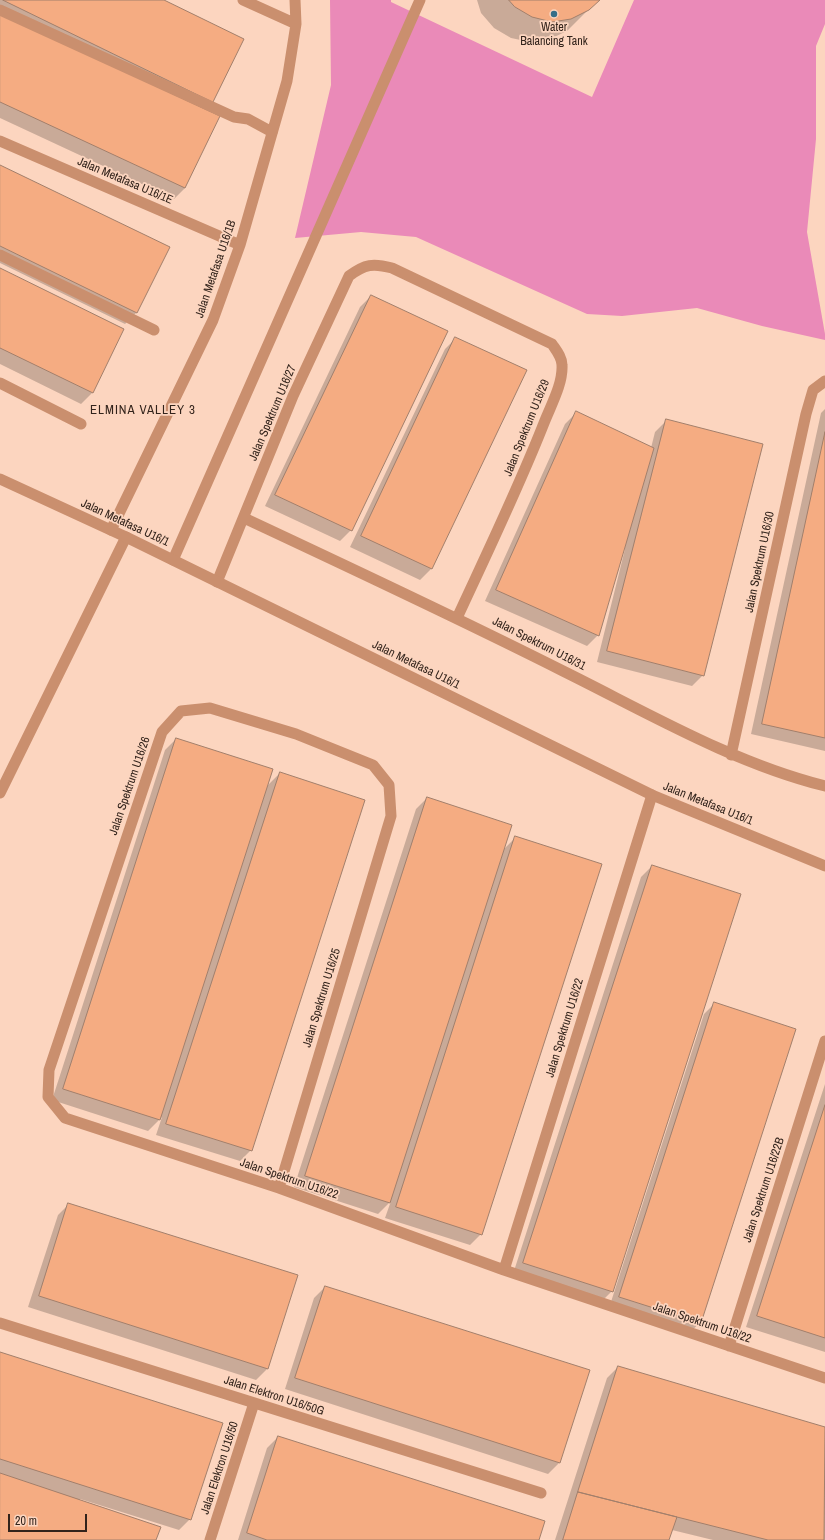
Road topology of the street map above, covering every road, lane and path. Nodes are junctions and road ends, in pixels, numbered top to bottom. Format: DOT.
graph roads {
  1 [pos="242,0"];
  2 [pos="295,0"];
  3 [pos="420,0"];
  4 [pos="0,10"];
  5 [pos="296,24"];
  6 [pos="272,132"];
  7 [pos="0,141"];
  8 [pos="240,245"];
  9 [pos="0,255"];
  10 [pos="367,265"];
  11 [pos="154,330"];
  12 [pos="825,381"];
  13 [pos="0,383"];
  14 [pos="81,424"];
  15 [pos="0,479"];
  16 [pos="244,518"];
  17 [pos="112,530"];
  18 [pos="126,537"];
  19 [pos="173,560"];
  20 [pos="217,582"];
  21 [pos="457,618"];
  22 [pos="731,755"];
  23 [pos="825,786"];
  24 [pos="0,793"];
  25 [pos="652,795"];
  26 [pos="391,816"];
  27 [pos="825,866"];
  28 [pos="825,1041"];
  29 [pos="64,1118"];
  30 [pos="279,1188"];
  31 [pos="504,1270"];
  32 [pos="0,1323"];
  33 [pos="729,1346"];
  34 [pos="825,1378"];
  35 [pos="254,1403"];
  36 [pos="541,1493"];
  37 [pos="210,1540"];
  1 -- 5 [label="street"];
  2 -- 5 [label="street, Jalan Metafasa U16/1B"];
  3 -- 19 [label="street"];
  4 -- 6 [label="street"];
  5 -- 6 [label="street, Jalan Metafasa U16/1B"];
  6 -- 8 [label="street, Jalan Metafasa U16/1B"];
  7 -- 8 [label="street, Jalan Metafasa U16/1E"];
  8 -- 17 [label="street, Jalan Metafasa U16/1B"];
  9 -- 11 [label="street"];
  10 -- 16 [label="street, Jalan Spektrum U16/27"];
  10 -- 21 [label="street, Jalan Spektrum U16/29"];
  12 -- 22 [label="street, Jalan Spektrum U16/30"];
  13 -- 14 [label="street"];
  15 -- 17 [label="street, Jalan Metafasa U16/1"];
  16 -- 20 [label="street, Jalan Spektrum U16/27"];
  16 -- 21 [label="street, Jalan Spektrum U16/31"];
  17 -- 18 [label="street, Jalan Metafasa U16/1"];
  18 -- 19 [label="street, Jalan Metafasa U16/1"];
  18 -- 24 [label="street"];
  19 -- 20 [label="street, Jalan Metafasa U16/1"];
  20 -- 25 [label="street, Jalan Metafasa U16/1"];
  21 -- 22 [label="street, Jalan Spektrum U16/31"];
  22 -- 23 [label="street, Jalan Spektrum U16/31"];
  25 -- 27 [label="street, Jalan Metafasa U16/1"];
  25 -- 31 [label="street, Jalan Spektrum U16/22"];
  26 -- 29 [label="street, Jalan Spektrum U16/26"];
  26 -- 30 [label="street, Jalan Spektrum U16/25"];
  28 -- 33 [label="street, Jalan Spektrum U16/22B"];
  29 -- 30 [label="street, Jalan Spektrum U16/22"];
  30 -- 31 [label="street, Jalan Spektrum U16/22"];
  31 -- 33 [label="street, Jalan Spektrum U16/22"];
  32 -- 35 [label="street, Jalan Elektron U16/50G"];
  33 -- 34 [label="street, Jalan Spektrum U16/22"];
  35 -- 36 [label="street, Jalan Elektron U16/50G"];
  35 -- 37 [label="street, Jalan Elektron U16/50"];
}
